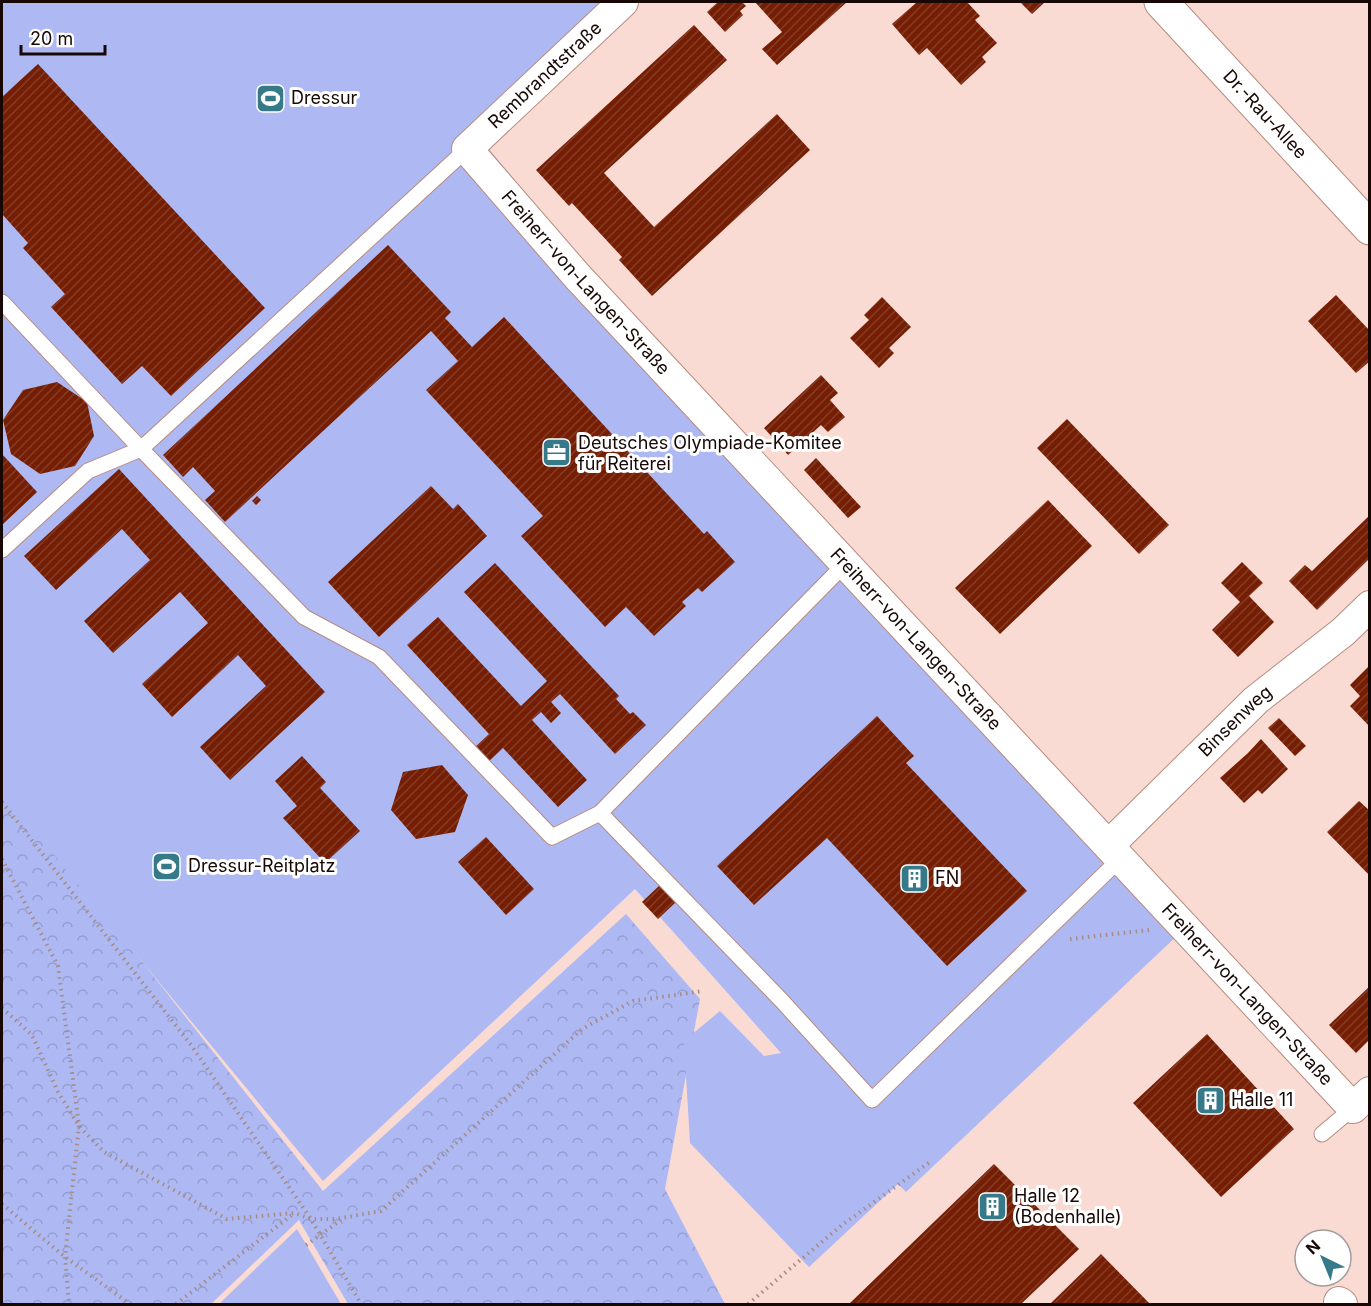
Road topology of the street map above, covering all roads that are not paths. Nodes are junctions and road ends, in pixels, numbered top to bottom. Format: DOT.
graph roads {
  1 [pos="623,2"];
  2 [pos="1161,2"];
  3 [pos="467,149"];
  4 [pos="1370,228"];
  5 [pos="2,302"];
  6 [pos="141,449"];
  7 [pos="2,550"];
  8 [pos="844,565"];
  9 [pos="1370,606"];
  10 [pos="600,813"];
  11 [pos="1115,851"];
  12 [pos="1361,1100"];
  13 [pos="1322,1134"];
  1 -- 3 [label="street, Rembrandtstraße"];
  2 -- 4 [label="street, Dr.-Rau-Allee"];
  3 -- 6 [label="lane"];
  3 -- 8 [label="street, Freiherr-von-Langen-Straße"];
  5 -- 6 [label="lane"];
  6 -- 7 [label="lane"];
  6 -- 10 [label="lane"];
  8 -- 10 [label="lane"];
  8 -- 11 [label="street, Freiherr-von-Langen-Straße"];
  9 -- 11 [label="street, Binsenweg"];
  10 -- 11 [label="lane"];
  11 -- 12 [label="street, Freiherr-von-Langen-Straße"];
  12 -- 13 [label="lane"];
}
